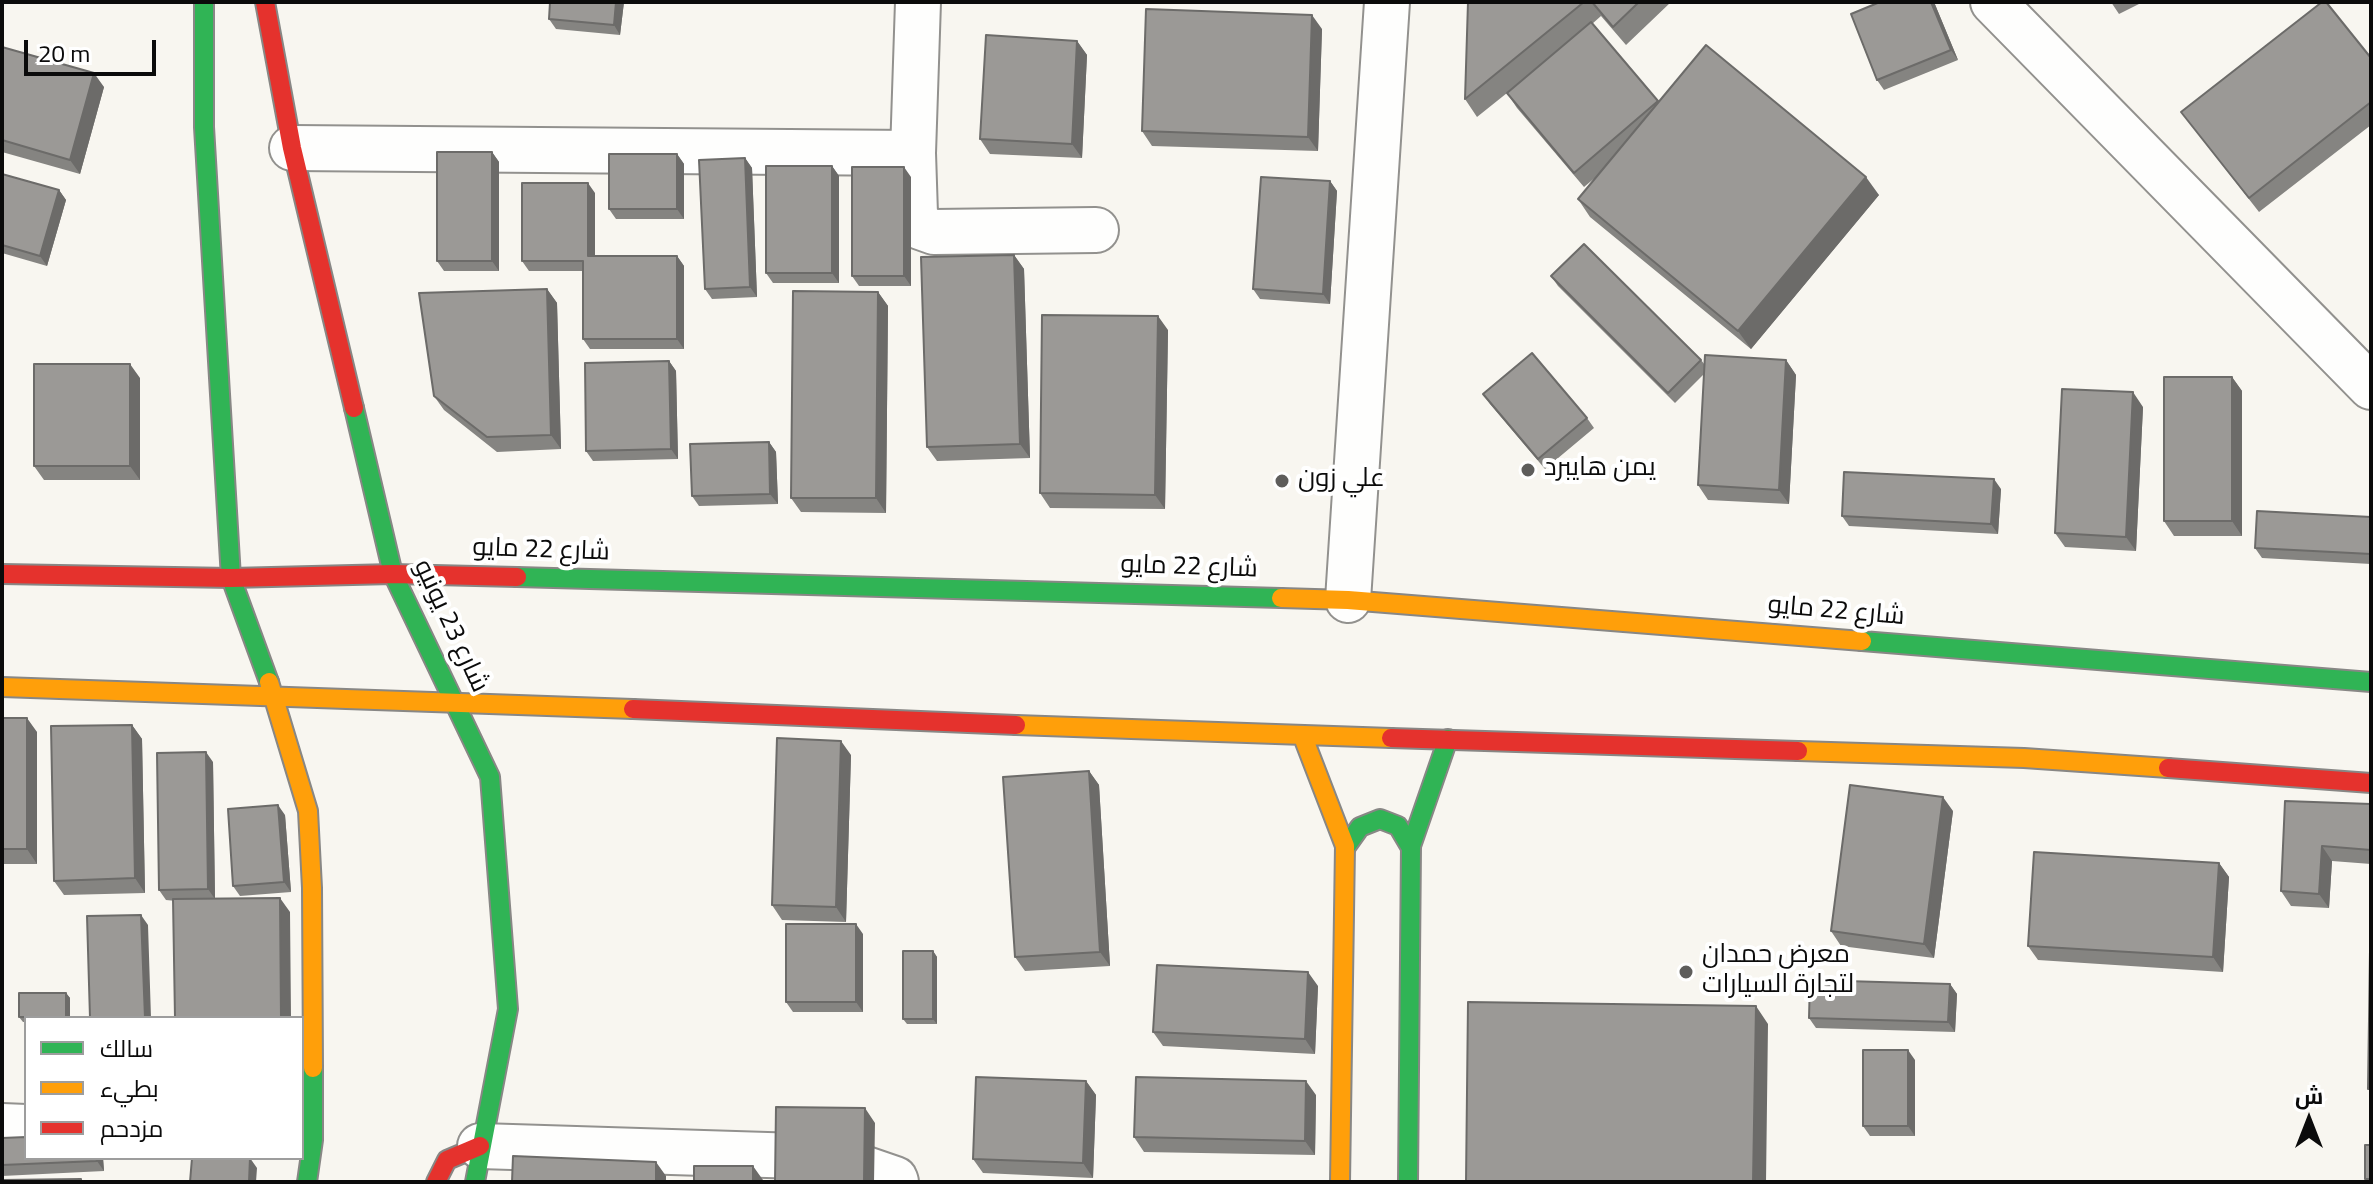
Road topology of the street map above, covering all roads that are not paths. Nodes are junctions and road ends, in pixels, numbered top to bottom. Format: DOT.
graph roads {
  1 [pos="204,2"];
  2 [pos="265,2"];
  3 [pos="918,2"];
  4 [pos="1387,2"];
  5 [pos="1993,2"];
  6 [pos="292,148"];
  7 [pos="913,153"];
  8 [pos="1096,230"];
  9 [pos="2371,387"];
  10 [pos="2,574"];
  11 [pos="393,574"];
  12 [pos="231,578"];
  13 [pos="1348,600"];
  14 [pos="2371,682"];
  15 [pos="2,687"];
  16 [pos="274,697"];
  17 [pos="456,702"];
  18 [pos="1303,737"];
  19 [pos="1448,739"];
  20 [pos="2371,783"];
  21 [pos="1345,848"];
  22 [pos="1411,848"];
  23 [pos="2,1126"];
  24 [pos="24,1127"];
  25 [pos="312,1157"];
  26 [pos="477,1164"];
  27 [pos="436,1182"];
  28 [pos="896,1182"];
  29 [pos="1340,1182"];
  30 [pos="1408,1182"];
  1 -- 12 [label="main road"];
  2 -- 6 [label="main road, شارع 23 يونيو"];
  3 -- 7 [label="street"];
  4 -- 13 [label="street"];
  5 -- 9 [label="street"];
  6 -- 7 [label="street"];
  6 -- 11 [label="main road, شارع 23 يونيو"];
  7 -- 8 [label="street"];
  10 -- 12 [label="main road, شارع 22 مايو"];
  11 -- 12 [label="main road, شارع 22 مايو"];
  11 -- 13 [label="main road, شارع 22 مايو"];
  11 -- 17 [label="main road, شارع 23 يونيو"];
  12 -- 16 [label="main road"];
  13 -- 14 [label="main road, شارع 22 مايو"];
  15 -- 16 [label="main road"];
  16 -- 17 [label="main road"];
  16 -- 25 [label="main road"];
  17 -- 18 [label="main road"];
  17 -- 26 [label="main road, شارع 23 يونيو"];
  18 -- 19 [label="main road"];
  18 -- 21 [label="main road"];
  19 -- 20 [label="main road"];
  19 -- 22 [label="main road"];
  21 -- 22 [label="main road"];
  21 -- 29 [label="main road"];
  22 -- 30 [label="main road"];
  23 -- 24 [label="street"];
  26 -- 27 [label="main road"];
  26 -- 28 [label="street"];
}
